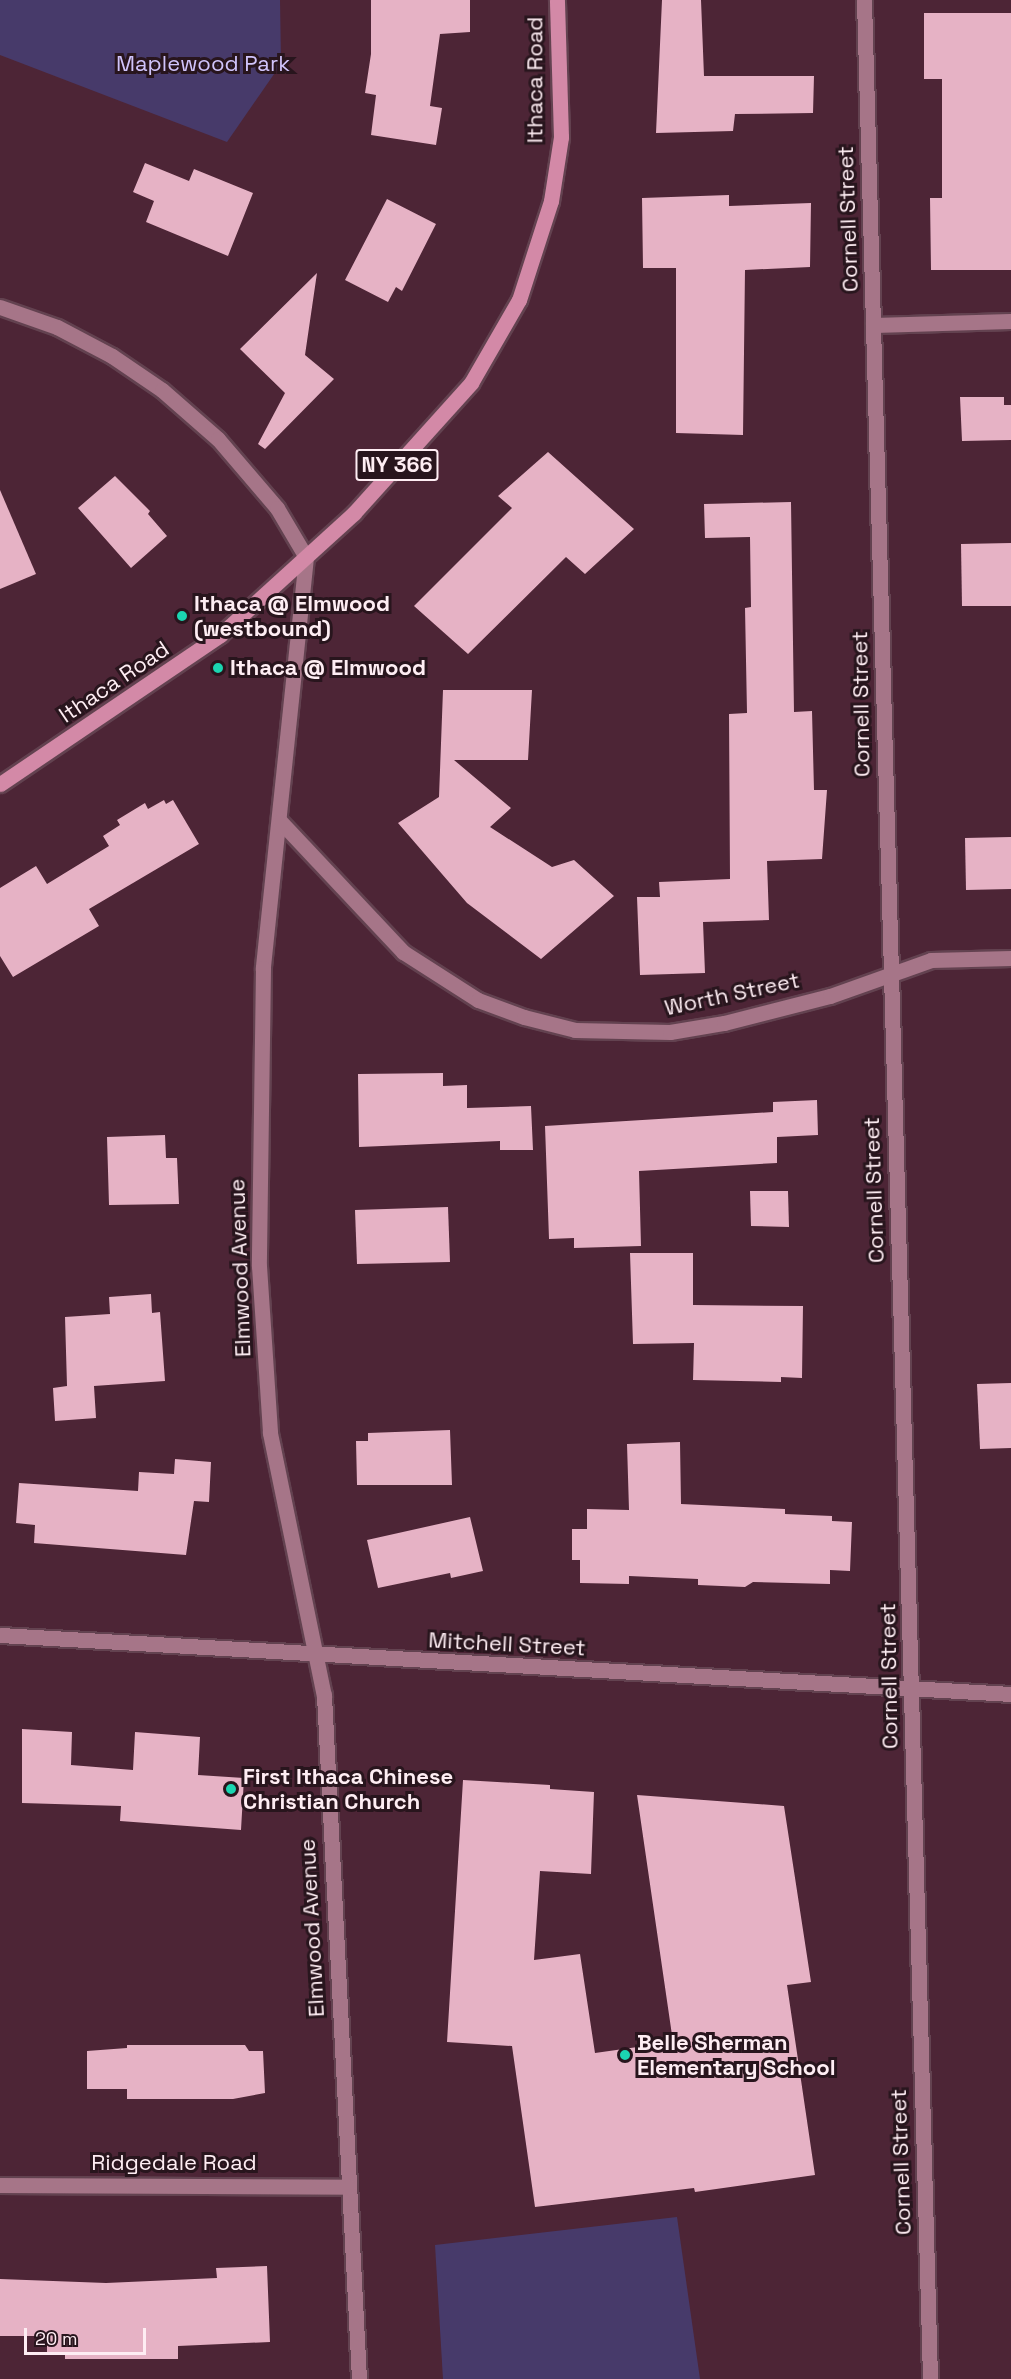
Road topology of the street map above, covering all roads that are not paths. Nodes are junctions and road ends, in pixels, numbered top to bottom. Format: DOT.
graph roads {
  1 [pos="557,0"];
  2 [pos="864,0"];
  3 [pos="0,307"];
  4 [pos="1011,321"];
  5 [pos="873,325"];
  6 [pos="306,557"];
  7 [pos="0,784"];
  8 [pos="280,821"];
  9 [pos="1011,958"];
  10 [pos="890,973"];
  11 [pos="0,1635"];
  12 [pos="317,1653"];
  13 [pos="911,1688"];
  14 [pos="1011,1694"];
  15 [pos="0,2184"];
  16 [pos="348,2187"];
  17 [pos="359,2379"];
  18 [pos="930,2379"];
  1 -- 6 [label="main road, Ithaca Road / NY 366"];
  2 -- 5 [label="street, Cornell Street"];
  3 -- 6 [label="street"];
  4 -- 5 [label="street"];
  5 -- 10 [label="street, Cornell Street"];
  6 -- 7 [label="main road, Ithaca Road / NY 366"];
  6 -- 8 [label="street, Elmwood Avenue"];
  8 -- 10 [label="street, Worth Street"];
  8 -- 12 [label="street, Elmwood Avenue"];
  9 -- 10 [label="street, Worth Street"];
  10 -- 13 [label="street, Cornell Street"];
  11 -- 12 [label="street, Mitchell Street"];
  12 -- 13 [label="street, Mitchell Street"];
  12 -- 16 [label="street, Elmwood Avenue"];
  13 -- 14 [label="street, Mitchell Street"];
  13 -- 18 [label="street, Cornell Street"];
  15 -- 16 [label="street, Ridgedale Road"];
  16 -- 17 [label="street, Elmwood Avenue"];
}
